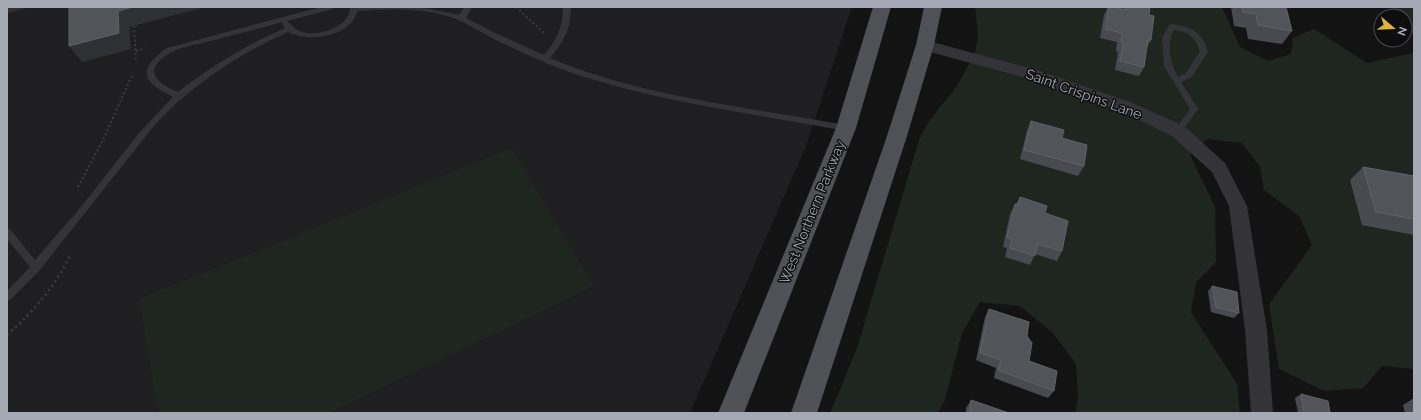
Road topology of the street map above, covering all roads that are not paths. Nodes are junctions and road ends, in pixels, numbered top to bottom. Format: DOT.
graph roads {
  1 [pos="330,7"];
  2 [pos="468,7"];
  3 [pos="567,7"];
  4 [pos="882,7"];
  5 [pos="933,7"];
  6 [pos="354,8"];
  7 [pos="461,19"];
  8 [pos="284,20"];
  9 [pos="288,29"];
  10 [pos="925,45"];
  11 [pos="545,58"];
  12 [pos="1178,80"];
  13 [pos="180,96"];
  14 [pos="846,128"];
  15 [pos="1178,131"];
  16 [pos="7,232"];
  17 [pos="36,268"];
  18 [pos="7,297"];
  19 [pos="731,413"];
  20 [pos="804,413"];
  21 [pos="1262,413"];
  1 -- 8 [label="lane"];
  2 -- 7 [label="lane"];
  3 -- 11 [label="lane"];
  4 -- 14 [label="main road, West Northern Parkway"];
  5 -- 10 [label="main road"];
  6 -- 7 [label="lane"];
  6 -- 9 [label="lane"];
  7 -- 11 [label="lane"];
  8 -- 9 [label="lane"];
  8 -- 13 [label="lane"];
  9 -- 13 [label="lane"];
  10 -- 15 [label="street, Saint Crispins Lane"];
  10 -- 20 [label="main road"];
  11 -- 14 [label="lane"];
  12 -- 12 [label="lane"];
  12 -- 15 [label="lane"];
  13 -- 17 [label="lane"];
  14 -- 19 [label="main road, West Northern Parkway"];
  15 -- 21 [label="street, Saint Crispins Lane"];
  16 -- 17 [label="lane"];
  17 -- 18 [label="lane"];
}
